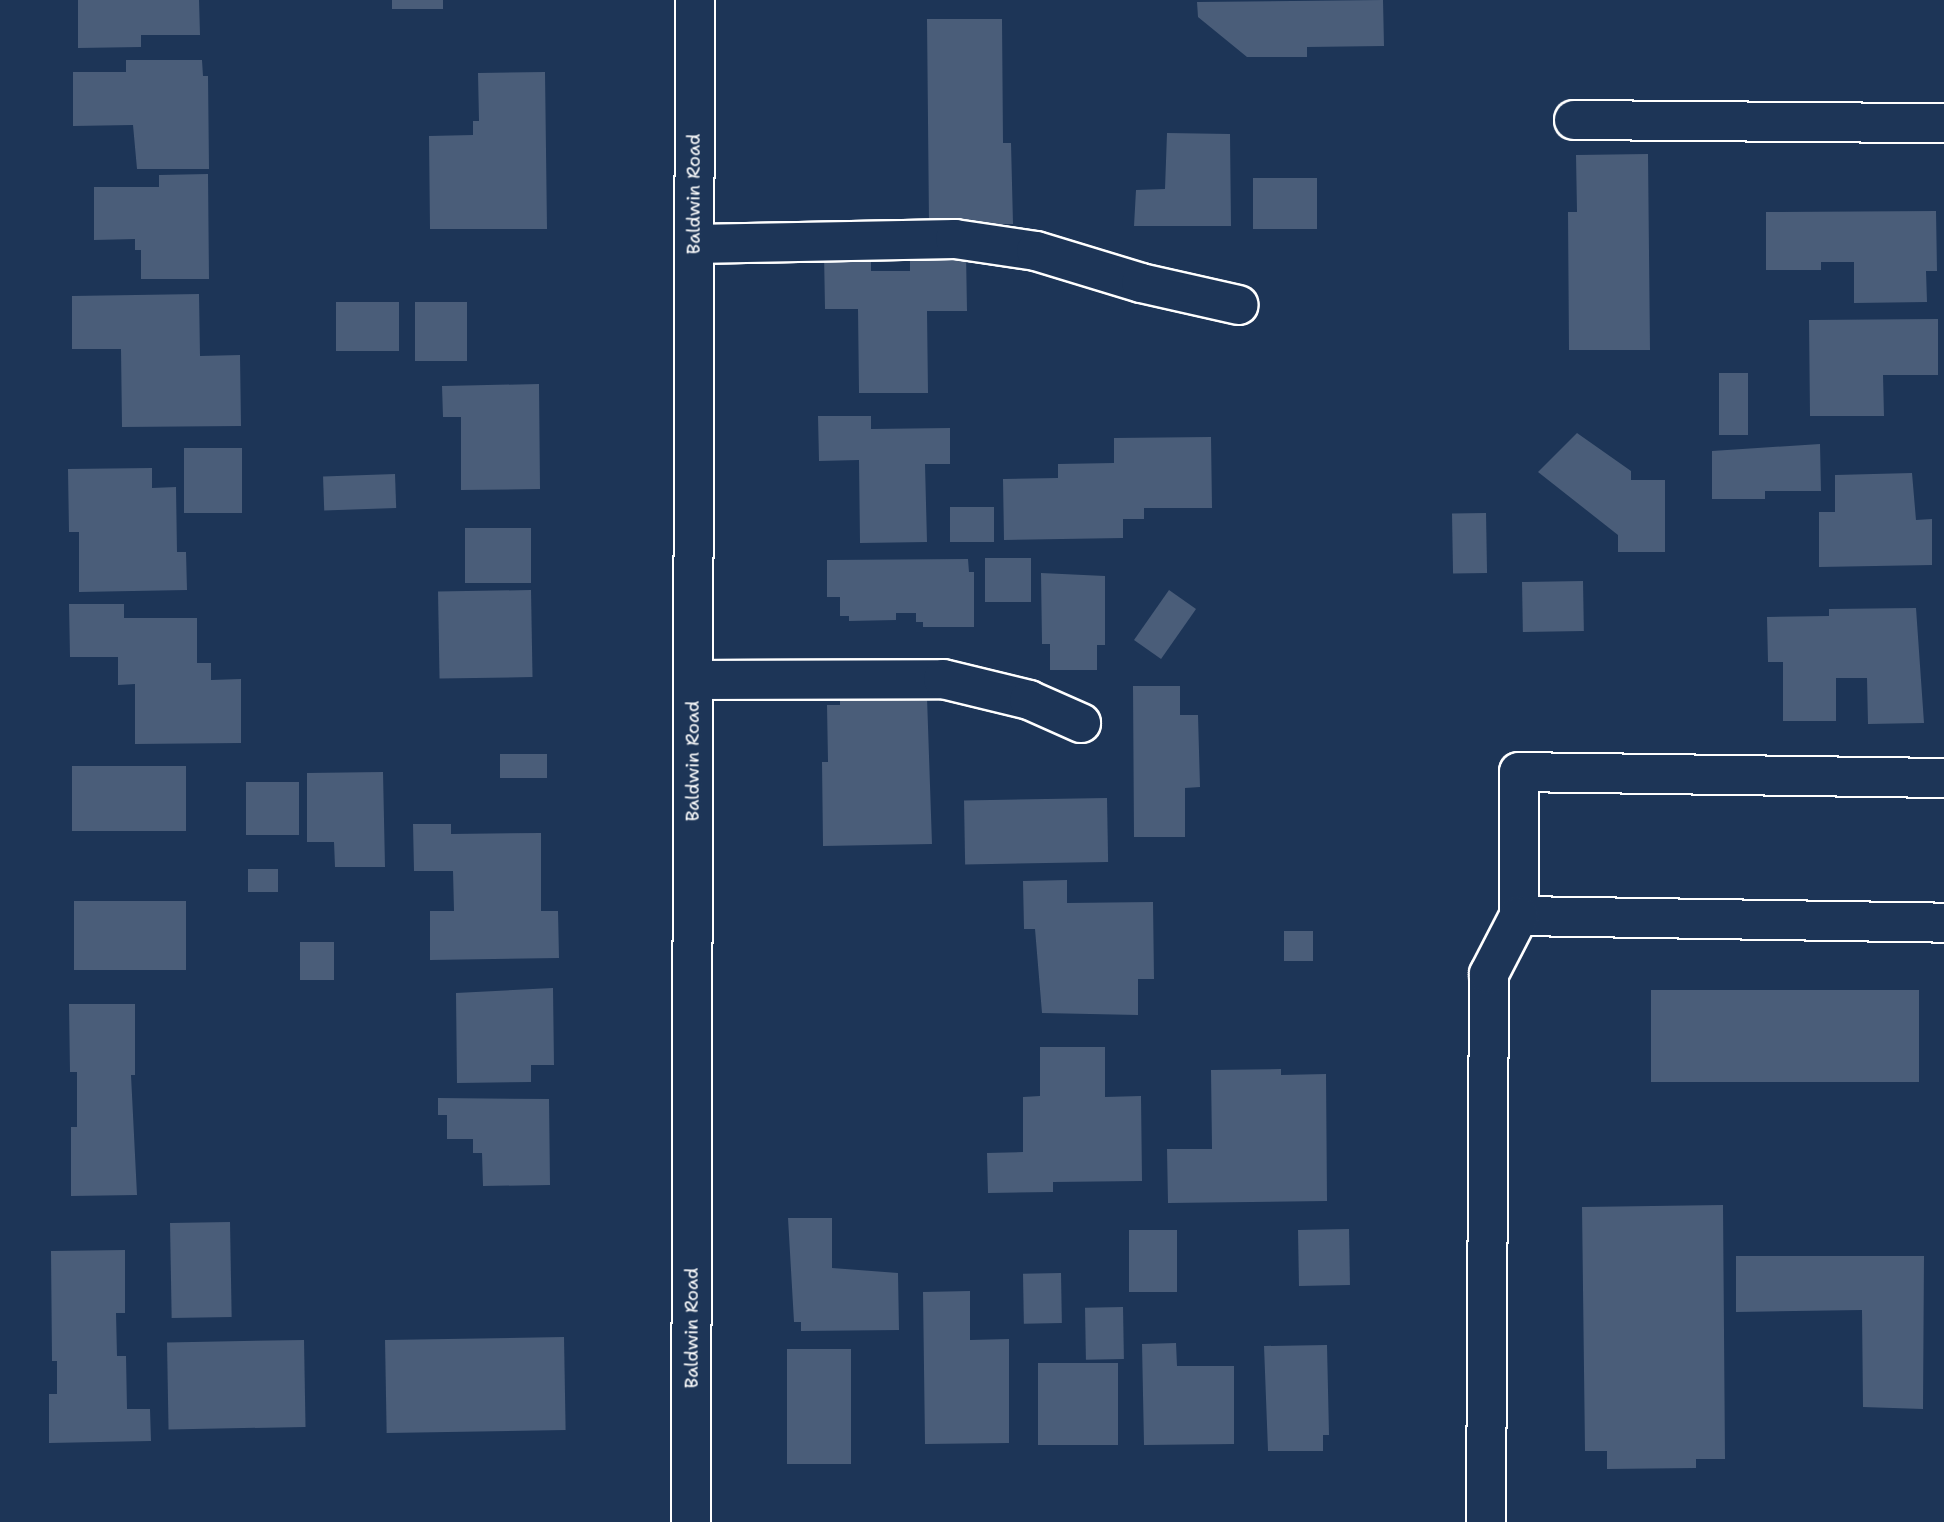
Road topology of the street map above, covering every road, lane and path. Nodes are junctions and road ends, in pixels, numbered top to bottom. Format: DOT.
graph roads {
  1 [pos="695,0"];
  2 [pos="1574,120"];
  3 [pos="1944,123"];
  4 [pos="694,244"];
  5 [pos="1238,305"];
  6 [pos="693,680"];
  7 [pos="1080,723"];
  8 [pos="1944,778"];
  9 [pos="1519,916"];
  10 [pos="1944,923"];
  11 [pos="691,1522"];
  12 [pos="1486,1522"];
  1 -- 4 [label="street, Baldwin Road"];
  2 -- 3 [label="street"];
  4 -- 5 [label="street"];
  4 -- 6 [label="street, Baldwin Road"];
  6 -- 7 [label="street"];
  6 -- 11 [label="street, Baldwin Road"];
  8 -- 9 [label="street"];
  9 -- 10 [label="street"];
  9 -- 12 [label="street"];
}
